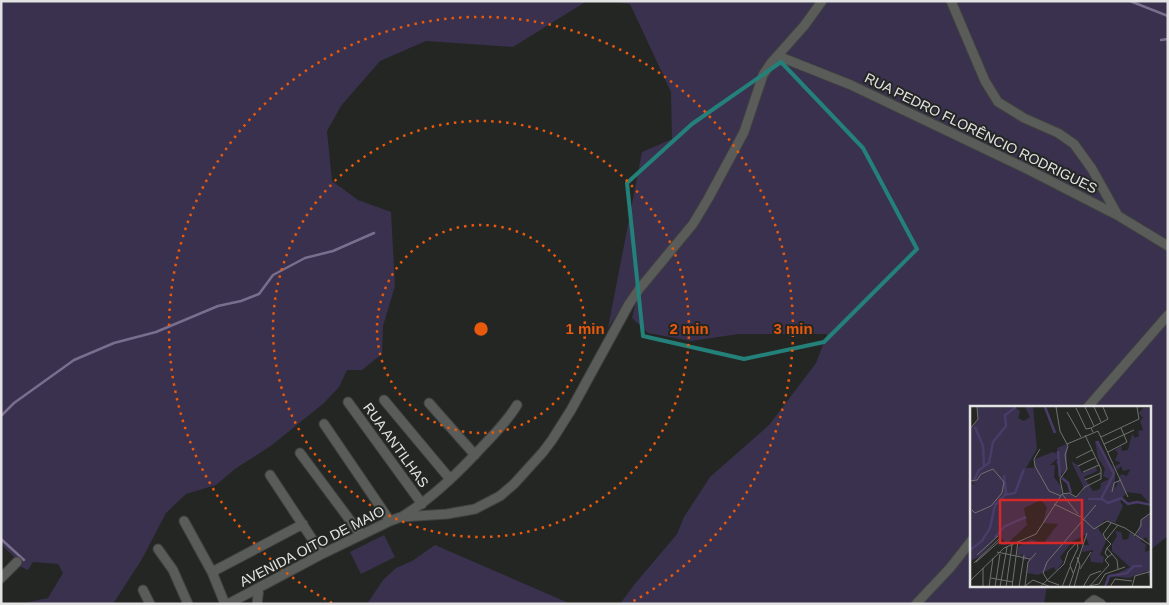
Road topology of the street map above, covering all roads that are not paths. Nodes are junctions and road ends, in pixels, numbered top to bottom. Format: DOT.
graph roads {
  1 [pos="822,1"];
  2 [pos="951,1"];
  3 [pos="778,56"];
  4 [pos="1117,215"];
  5 [pos="1168,246"];
  6 [pos="1168,315"];
  7 [pos="384,400"];
  8 [pos="348,402"];
  9 [pos="429,403"];
  10 [pos="517,406"];
  11 [pos="1089,406"];
  12 [pos="324,424"];
  13 [pos="300,453"];
  14 [pos="475,455"];
  15 [pos="270,475"];
  16 [pos="450,479"];
  17 [pos="422,504"];
  18 [pos="401,517"];
  19 [pos="184,521"];
  20 [pos="390,521"];
  21 [pos="303,524"];
  22 [pos="361,535"];
  23 [pos="970,543"];
  24 [pos="158,549"];
  25 [pos="322,554"];
  26 [pos="17,562"];
  27 [pos="212,572"];
  28 [pos="1,578"];
  29 [pos="259,588"];
  30 [pos="143,590"];
  31 [pos="150,604"];
  32 [pos="188,604"];
  33 [pos="226,604"];
  34 [pos="257,604"];
  35 [pos="916,604"];
  1 -- 3 [label="street, AVENIDA OITO DE MAIO"];
  2 -- 4 [label="street"];
  3 -- 4 [label="street, RUA PEDRO FLORÊNCIO RODRIGUES"];
  3 -- 18 [label="street, AVENIDA OITO DE MAIO"];
  4 -- 5 [label="street, RUA PEDRO FLORÊNCIO RODRIGUES"];
  6 -- 11 [label="street"];
  7 -- 16 [label="street"];
  8 -- 17 [label="street, RUA ANTILHAS"];
  9 -- 14 [label="street"];
  10 -- 14 [label="street"];
  12 -- 20 [label="street"];
  13 -- 22 [label="street"];
  14 -- 16 [label="street"];
  15 -- 21 [label="street"];
  16 -- 17 [label="street"];
  17 -- 18 [label="street"];
  18 -- 20 [label="street, AVENIDA OITO DE MAIO"];
  19 -- 27 [label="street"];
  20 -- 22 [label="street, AVENIDA OITO DE MAIO"];
  21 -- 25 [label="street"];
  21 -- 27 [label="street"];
  22 -- 25 [label="street, AVENIDA OITO DE MAIO"];
  23 -- 35 [label="street"];
  24 -- 32 [label="street"];
  25 -- 29 [label="street, AVENIDA OITO DE MAIO"];
  26 -- 28 [label="street"];
  27 -- 33 [label="street"];
  29 -- 33 [label="street, AVENIDA OITO DE MAIO"];
  29 -- 34 [label="street"];
  30 -- 31 [label="street"];
}
